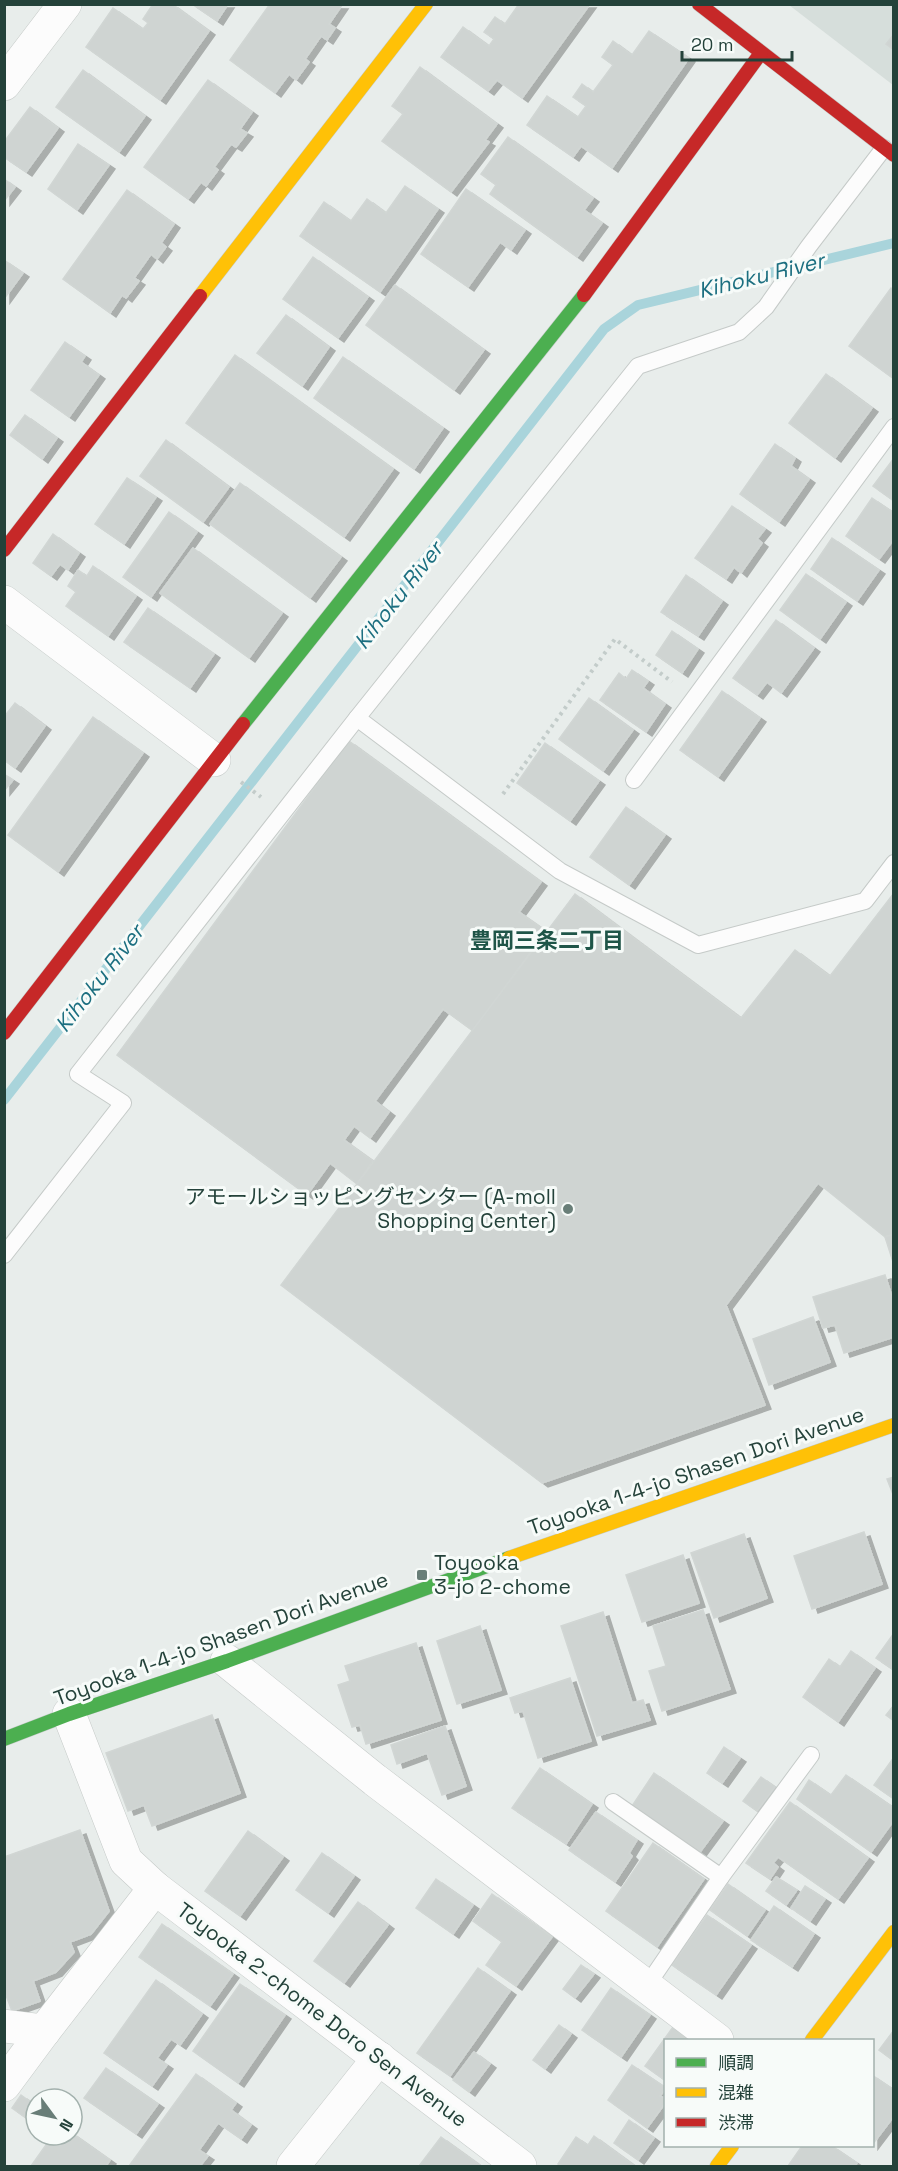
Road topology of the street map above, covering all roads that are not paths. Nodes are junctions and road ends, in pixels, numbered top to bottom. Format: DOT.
graph roads {
  1 [pos="65,4"];
  2 [pos="426,4"];
  3 [pos="699,4"];
  4 [pos="761,53"];
  5 [pos="4,84"];
  6 [pos="889,152"];
  7 [pos="894,427"];
  8 [pos="4,550"];
  9 [pos="4,602"];
  10 [pos="357,718"];
  11 [pos="226,770"];
  12 [pos="633,780"];
  13 [pos="894,863"];
  14 [pos="4,1033"];
  15 [pos="4,1255"];
  16 [pos="894,1425"];
  17 [pos="226,1661"];
  18 [pos="69,1714"];
  19 [pos="4,1739"];
  20 [pos="811,1755"];
  21 [pos="613,1802"];
  22 [pos="721,1877"];
  23 [pos="155,1888"];
  24 [pos="894,1932"];
  25 [pos="646,1987"];
  26 [pos="4,2026"];
  27 [pos="44,2031"];
  28 [pos="716,2039"];
  29 [pos="813,2039"];
  30 [pos="379,2058"];
  31 [pos="4,2085"];
  32 [pos="731,2147"];
  33 [pos="294,2166"];
  34 [pos="520,2166"];
  35 [pos="717,2166"];
  1 -- 5 [label="street"];
  2 -- 8 [label="street"];
  3 -- 4 [label="street"];
  4 -- 6 [label="street"];
  4 -- 11 [label="street"];
  6 -- 10 [label="lane"];
  7 -- 12 [label="lane"];
  9 -- 11 [label="street"];
  10 -- 13 [label="lane"];
  10 -- 15 [label="lane"];
  11 -- 14 [label="street"];
  16 -- 17 [label="street, Toyooka 1-4-jo Shasen Dori Avenue"];
  17 -- 18 [label="street, Toyooka 1-4-jo Shasen Dori Avenue"];
  17 -- 25 [label="street"];
  18 -- 19 [label="street, Toyooka 1-4-jo Shasen Dori Avenue"];
  18 -- 23 [label="street, Toyooka 2-chome Doro Sen Avenue"];
  20 -- 22 [label="lane"];
  21 -- 22 [label="lane"];
  22 -- 25 [label="lane"];
  23 -- 27 [label="street"];
  23 -- 30 [label="street, Toyooka 2-chome Doro Sen Avenue"];
  24 -- 29 [label="street"];
  25 -- 28 [label="street"];
  26 -- 27 [label="street"];
  27 -- 31 [label="street"];
  30 -- 33 [label="street"];
  30 -- 34 [label="street, Toyooka 2-chome Doro Sen Avenue"];
  32 -- 35 [label="street"];
}
